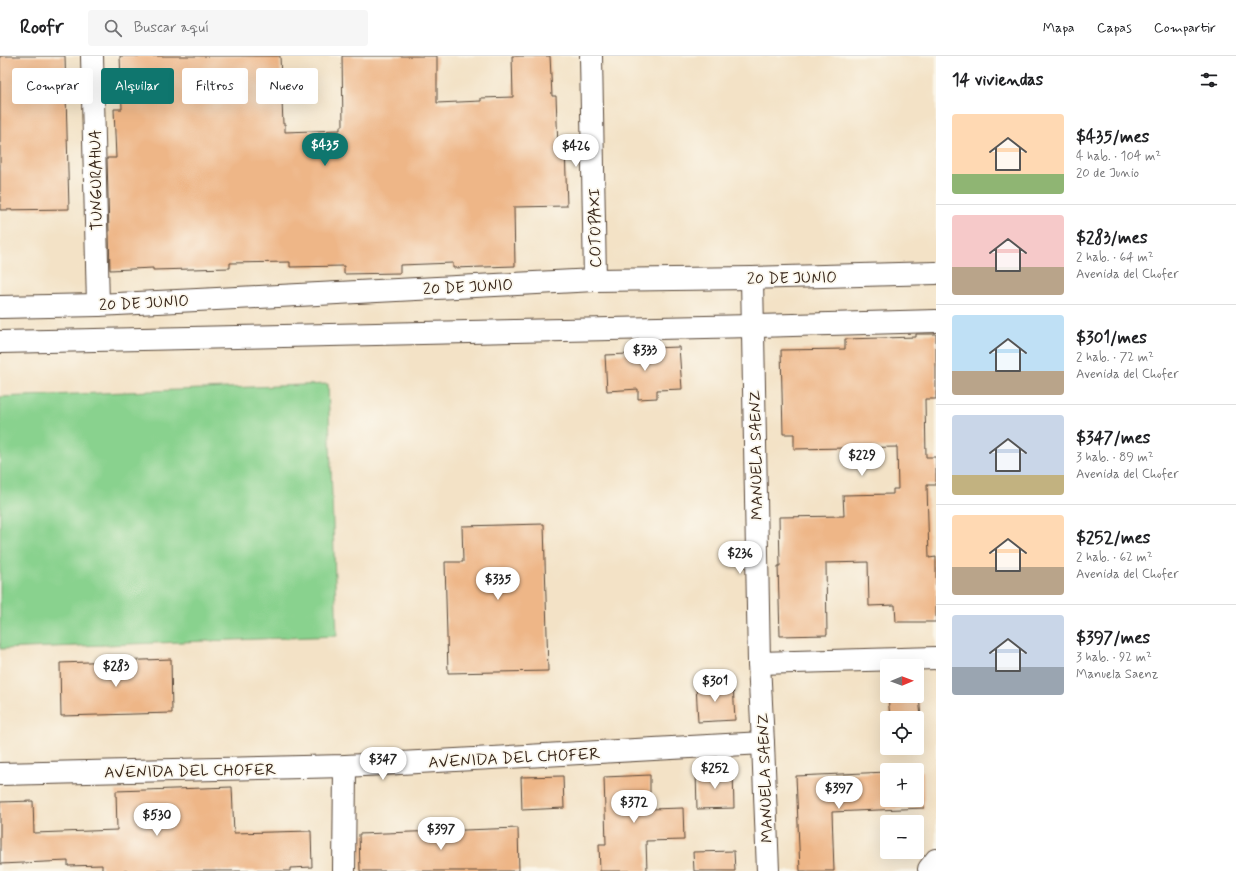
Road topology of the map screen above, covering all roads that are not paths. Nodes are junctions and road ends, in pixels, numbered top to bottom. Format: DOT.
graph roads {
  1 [pos="92,56"];
  2 [pos="591,56"];
  3 [pos="936,273"];
  4 [pos="752,278"];
  5 [pos="595,280"];
  6 [pos="98,305"];
  7 [pos="0,307"];
  8 [pos="936,321"];
  9 [pos="753,326"];
  10 [pos="0,342"];
  11 [pos="936,658"];
  12 [pos="759,663"];
  13 [pos="763,743"];
  14 [pos="346,766"];
  15 [pos="0,774"];
  16 [pos="344,871"];
  17 [pos="768,871"];
  1 -- 6 [label="street, TUNGURAHUA"];
  2 -- 5 [label="street, COTOPAXI"];
  3 -- 4 [label="street, 20 DE JUNIO"];
  4 -- 5 [label="street, 20 DE JUNIO"];
  4 -- 9 [label="street, MANUELA SAENZ"];
  5 -- 6 [label="street, 20 DE JUNIO"];
  6 -- 7 [label="street, 20 DE JUNIO"];
  8 -- 9 [label="street"];
  9 -- 10 [label="street"];
  9 -- 12 [label="street, MANUELA SAENZ"];
  11 -- 12 [label="street"];
  12 -- 13 [label="street, MANUELA SAENZ"];
  13 -- 14 [label="street, AVENIDA DEL CHOFER"];
  13 -- 17 [label="street, MANUELA SAENZ"];
  14 -- 15 [label="street, AVENIDA DEL CHOFER"];
  14 -- 16 [label="street"];
}
